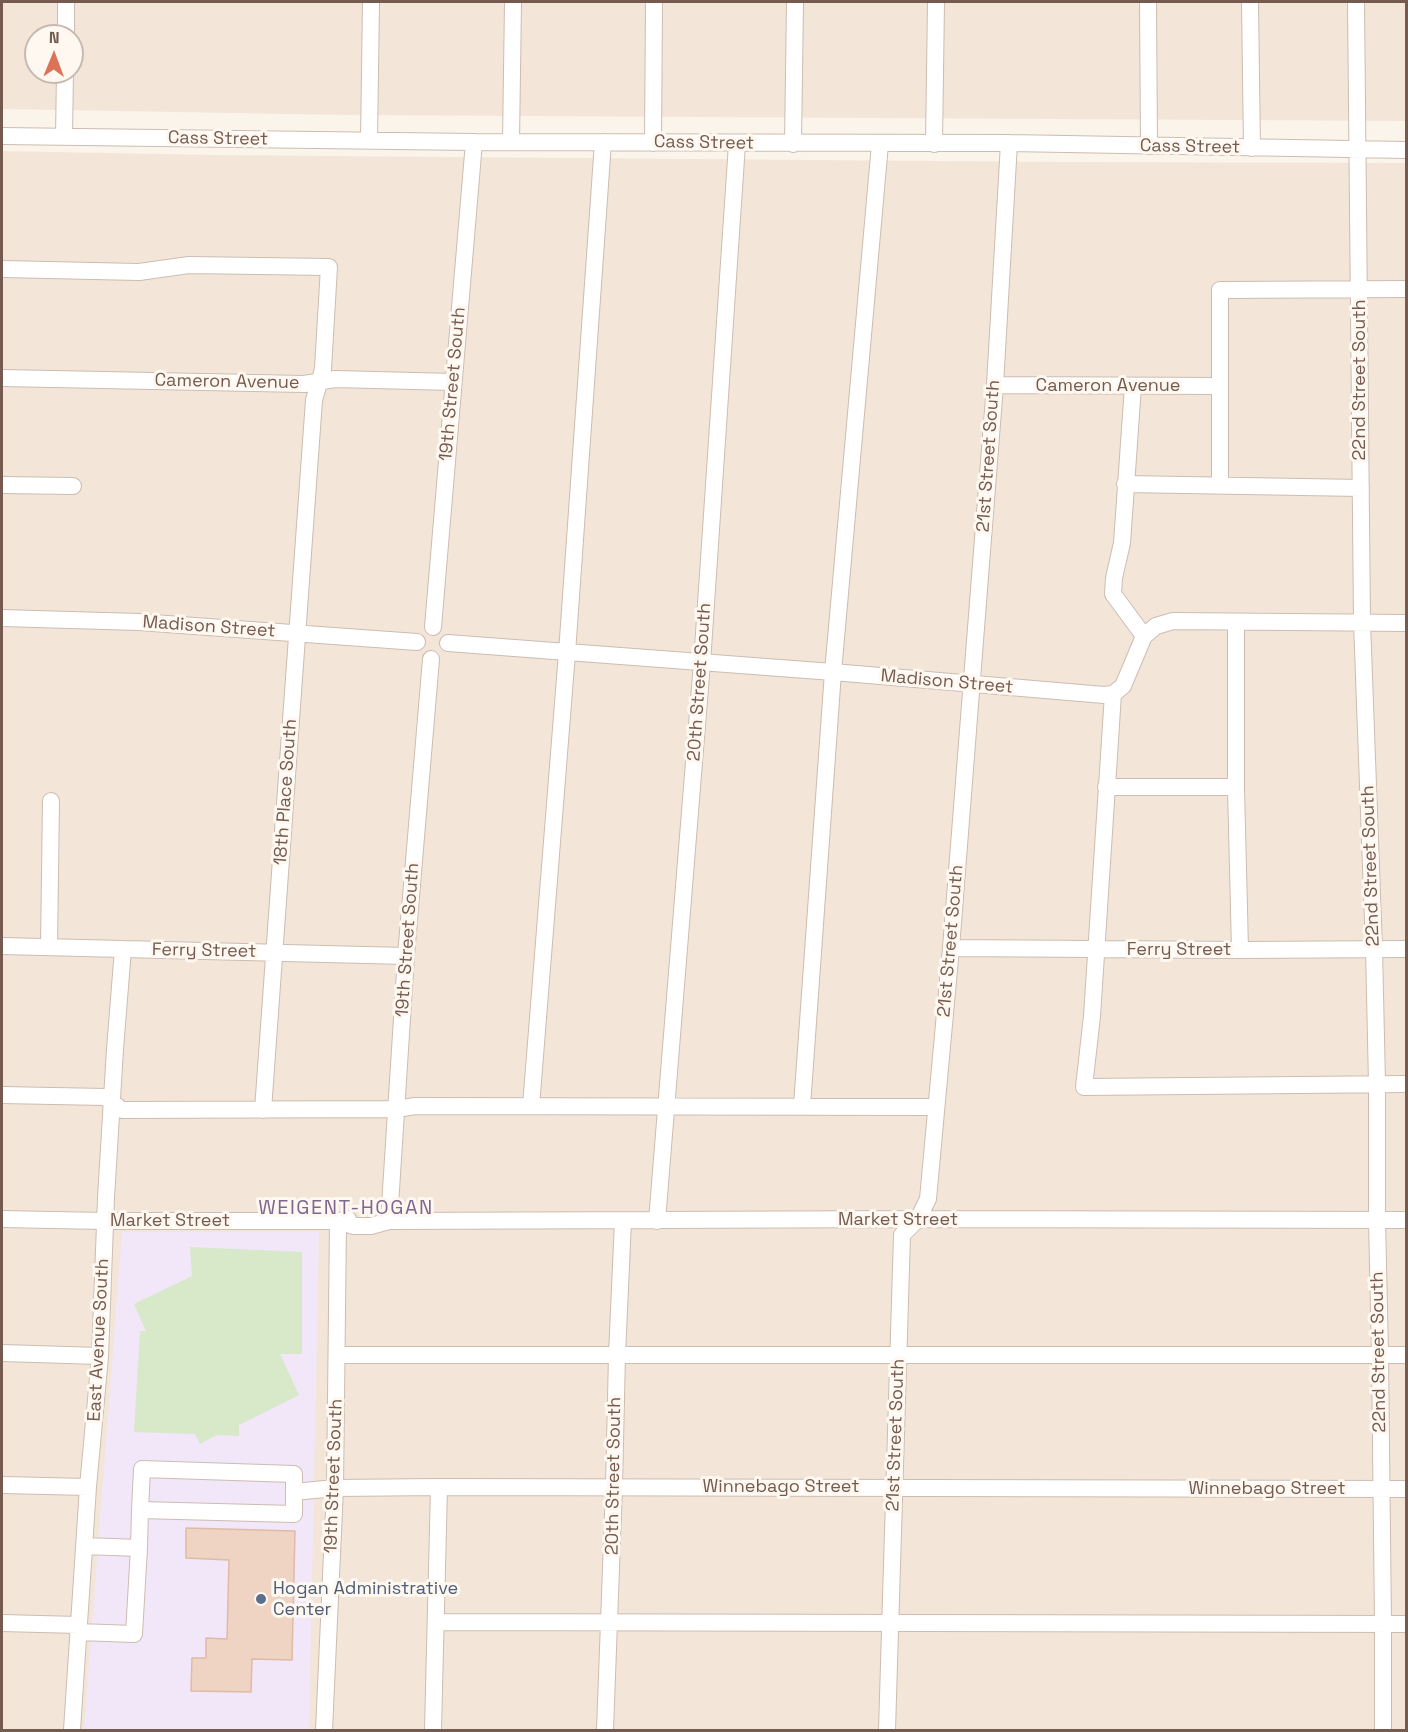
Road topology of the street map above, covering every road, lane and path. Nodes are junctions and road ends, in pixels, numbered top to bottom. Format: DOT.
graph roads {
  1 [pos="66,2"];
  2 [pos="371,2"];
  3 [pos="513,2"];
  4 [pos="654,2"];
  5 [pos="795,2"];
  6 [pos="936,2"];
  7 [pos="1148,2"];
  8 [pos="1250,2"];
  9 [pos="1356,2"];
  10 [pos="66,24"];
  11 [pos="65,84"];
  12 [pos="2,136"];
  13 [pos="64,137"];
  14 [pos="369,141"];
  15 [pos="474,142"];
  16 [pos="511,142"];
  17 [pos="603,142"];
  18 [pos="653,143"];
  19 [pos="1009,143"];
  20 [pos="737,144"];
  21 [pos="793,144"];
  22 [pos="880,144"];
  23 [pos="934,144"];
  24 [pos="1149,146"];
  25 [pos="1252,148"];
  26 [pos="1358,149"];
  27 [pos="1407,150"];
  28 [pos="2,269"];
  29 [pos="1360,289"];
  30 [pos="1407,290"];
  31 [pos="2,378"];
  32 [pos="320,381"];
  33 [pos="453,382"];
  34 [pos="995,385"];
  35 [pos="1133,386"];
  36 [pos="1220,386"];
  37 [pos="1125,484"];
  38 [pos="2,485"];
  39 [pos="1220,485"];
  40 [pos="73,486"];
  41 [pos="1361,488"];
  42 [pos="2,618"];
  43 [pos="1236,622"];
  44 [pos="1362,622"];
  45 [pos="1407,623"];
  46 [pos="434,627"];
  47 [pos="297,633"];
  48 [pos="1144,636"];
  49 [pos="417,642"];
  50 [pos="448,643"];
  51 [pos="567,652"];
  52 [pos="431,659"];
  53 [pos="702,663"];
  54 [pos="833,672"];
  55 [pos="971,684"];
  56 [pos="1113,694"];
  57 [pos="1106,787"];
  58 [pos="1236,787"];
  59 [pos="51,801"];
  60 [pos="2,946"];
  61 [pos="48,947"];
  62 [pos="951,948"];
  63 [pos="123,949"];
  64 [pos="1096,949"];
  65 [pos="1374,949"];
  66 [pos="1407,949"];
  67 [pos="1240,950"];
  68 [pos="274,952"];
  69 [pos="406,956"];
  70 [pos="1377,1083"];
  71 [pos="1407,1084"];
  72 [pos="2,1095"];
  73 [pos="112,1104"];
  74 [pos="531,1106"];
  75 [pos="666,1106"];
  76 [pos="802,1106"];
  77 [pos="936,1107"];
  78 [pos="397,1109"];
  79 [pos="263,1110"];
  80 [pos="2,1218"];
  81 [pos="918,1220"];
  82 [pos="1377,1220"];
  83 [pos="1407,1220"];
  84 [pos="105,1221"];
  85 [pos="338,1221"];
  86 [pos="389,1221"];
  87 [pos="623,1221"];
  88 [pos="657,1221"];
  89 [pos="2,1353"];
  90 [pos="1380,1354"];
  91 [pos="1407,1354"];
  92 [pos="338,1355"];
  93 [pos="617,1355"];
  94 [pos="899,1355"];
  95 [pos="100,1356"];
  96 [pos="2,1485"];
  97 [pos="88,1486"];
  98 [pos="439,1487"];
  99 [pos="614,1487"];
  100 [pos="335,1488"];
  101 [pos="895,1488"];
  102 [pos="1381,1489"];
  103 [pos="1407,1489"];
  104 [pos="294,1492"];
  105 [pos="140,1510"];
  106 [pos="85,1546"];
  107 [pos="139,1548"];
  108 [pos="437,1622"];
  109 [pos="2,1623"];
  110 [pos="610,1623"];
  111 [pos="891,1624"];
  112 [pos="1383,1624"];
  113 [pos="1407,1624"];
  114 [pos="78,1629"];
  115 [pos="72,1731"];
  116 [pos="324,1731"];
  117 [pos="433,1731"];
  118 [pos="605,1731"];
  119 [pos="887,1731"];
  120 [pos="1383,1731"];
  1 -- 10 [label="street"];
  2 -- 14 [label="street"];
  3 -- 16 [label="street"];
  4 -- 18 [label="street"];
  5 -- 21 [label="street"];
  6 -- 23 [label="street"];
  7 -- 24 [label="street"];
  8 -- 25 [label="street"];
  9 -- 26 [label="street, 22nd Street South"];
  11 -- 13 [label="street"];
  12 -- 13 [label="street, Cass Street"];
  13 -- 14 [label="street, Cass Street"];
  14 -- 15 [label="street, Cass Street"];
  15 -- 16 [label="street, Cass Street"];
  15 -- 33 [label="street, 19th Street South"];
  16 -- 17 [label="street, Cass Street"];
  17 -- 18 [label="street, Cass Street"];
  17 -- 51 [label="street"];
  18 -- 20 [label="street, Cass Street"];
  19 -- 23 [label="street, Cass Street"];
  19 -- 24 [label="street, Cass Street"];
  19 -- 34 [label="street, 21st Street South"];
  20 -- 21 [label="street, Cass Street"];
  20 -- 53 [label="street, 20th Street South"];
  21 -- 22 [label="street, Cass Street"];
  22 -- 23 [label="street, Cass Street"];
  22 -- 54 [label="street"];
  24 -- 25 [label="street, Cass Street"];
  25 -- 26 [label="street, Cass Street"];
  26 -- 27 [label="street, Cass Street"];
  26 -- 29 [label="street, 22nd Street South"];
  28 -- 32 [label="street, 18th Place South"];
  29 -- 30 [label="street"];
  29 -- 36 [label="street"];
  29 -- 41 [label="street, 22nd Street South"];
  31 -- 32 [label="street, Cameron Avenue"];
  32 -- 33 [label="street, Cameron Avenue"];
  32 -- 47 [label="street, 18th Place South"];
  33 -- 46 [label="street, 19th Street South"];
  34 -- 35 [label="street, Cameron Avenue"];
  34 -- 55 [label="street, 21st Street South"];
  35 -- 36 [label="street, Cameron Avenue"];
  35 -- 37 [label="street"];
  36 -- 39 [label="street"];
  37 -- 39 [label="street"];
  37 -- 48 [label="street"];
  38 -- 40 [label="street"];
  39 -- 41 [label="street"];
  41 -- 44 [label="street, 22nd Street South"];
  42 -- 47 [label="street, Madison Street"];
  43 -- 44 [label="street"];
  43 -- 48 [label="street"];
  43 -- 58 [label="street"];
  44 -- 45 [label="street"];
  44 -- 65 [label="street, 22nd Street South"];
  46 -- 49 [label="street"];
  46 -- 50 [label="street"];
  47 -- 49 [label="street, Madison Street"];
  47 -- 68 [label="street, 18th Place South"];
  48 -- 56 [label="street"];
  49 -- 52 [label="street"];
  50 -- 51 [label="street, Madison Street"];
  50 -- 52 [label="street"];
  51 -- 53 [label="street, Madison Street"];
  51 -- 74 [label="street"];
  52 -- 69 [label="street, 19th Street South"];
  53 -- 54 [label="street, Madison Street"];
  53 -- 75 [label="street, 20th Street South"];
  54 -- 55 [label="street, Madison Street"];
  54 -- 76 [label="street"];
  55 -- 56 [label="street, Madison Street"];
  55 -- 62 [label="street, 21st Street South"];
  56 -- 57 [label="street"];
  57 -- 58 [label="street"];
  57 -- 64 [label="street"];
  58 -- 67 [label="street"];
  59 -- 61 [label="street"];
  60 -- 61 [label="street, Ferry Street"];
  61 -- 63 [label="street, Ferry Street"];
  62 -- 64 [label="street, Ferry Street"];
  62 -- 77 [label="street, 21st Street South"];
  63 -- 68 [label="street, Ferry Street"];
  63 -- 73 [label="street, East Avenue South"];
  64 -- 67 [label="street, Ferry Street"];
  64 -- 70 [label="street"];
  65 -- 66 [label="street, Ferry Street"];
  65 -- 67 [label="street, Ferry Street"];
  65 -- 70 [label="street, 22nd Street South"];
  68 -- 69 [label="street, Ferry Street"];
  68 -- 79 [label="street, 18th Place South"];
  69 -- 78 [label="street, 19th Street South"];
  70 -- 71 [label="street"];
  70 -- 82 [label="street, 22nd Street South"];
  72 -- 73 [label="street"];
  73 -- 79 [label="street"];
  73 -- 84 [label="street, East Avenue South"];
  74 -- 75 [label="street"];
  74 -- 78 [label="street"];
  75 -- 76 [label="street"];
  75 -- 88 [label="street, 20th Street South"];
  76 -- 77 [label="street"];
  77 -- 81 [label="street, 21st Street South"];
  78 -- 79 [label="street"];
  78 -- 86 [label="street, 19th Street South"];
  80 -- 84 [label="street, Market Street"];
  81 -- 82 [label="street, Market Street"];
  81 -- 88 [label="street, Market Street"];
  81 -- 94 [label="street, 21st Street South"];
  82 -- 83 [label="street, Market Street"];
  82 -- 90 [label="street, 22nd Street South"];
  84 -- 85 [label="street, Market Street"];
  84 -- 95 [label="street, East Avenue South"];
  85 -- 86 [label="street, Market Street"];
  85 -- 92 [label="street, 19th Street South"];
  86 -- 87 [label="street, Market Street"];
  87 -- 88 [label="street, Market Street"];
  87 -- 93 [label="street, 20th Street South"];
  89 -- 95 [label="street"];
  90 -- 91 [label="street"];
  90 -- 94 [label="street"];
  90 -- 102 [label="street, 22nd Street South"];
  92 -- 93 [label="street"];
  92 -- 100 [label="street, 19th Street South"];
  93 -- 94 [label="street"];
  93 -- 99 [label="street, 20th Street South"];
  94 -- 101 [label="street, 21st Street South"];
  95 -- 97 [label="street, East Avenue South"];
  96 -- 97 [label="street"];
  97 -- 106 [label="street, East Avenue South"];
  98 -- 99 [label="street, Winnebago Street"];
  98 -- 100 [label="street, Winnebago Street"];
  98 -- 108 [label="street"];
  99 -- 101 [label="street, Winnebago Street"];
  99 -- 110 [label="street, 20th Street South"];
  100 -- 104 [label="street, Winnebago Street"];
  100 -- 116 [label="street, 19th Street South"];
  101 -- 102 [label="street, Winnebago Street"];
  101 -- 111 [label="street, 21st Street South"];
  102 -- 103 [label="street, Winnebago Street"];
  102 -- 112 [label="street, 22nd Street South"];
  104 -- 105 [label="street"];
  104 -- 105 [label="street"];
  105 -- 107 [label="street"];
  106 -- 107 [label="street"];
  106 -- 114 [label="street, East Avenue South"];
  107 -- 114 [label="street"];
  108 -- 110 [label="street"];
  108 -- 117 [label="street"];
  109 -- 114 [label="street"];
  110 -- 111 [label="street"];
  110 -- 118 [label="street, 20th Street South"];
  111 -- 112 [label="street"];
  111 -- 119 [label="street, 21st Street South"];
  112 -- 113 [label="street"];
  112 -- 120 [label="street, 22nd Street South"];
  114 -- 115 [label="street, East Avenue South"];
}
